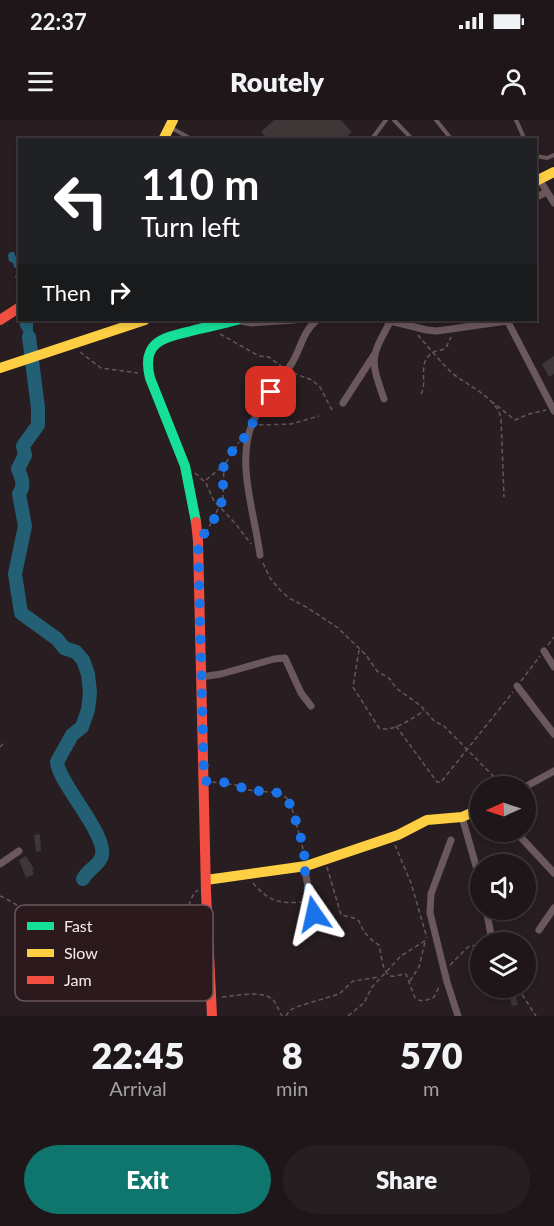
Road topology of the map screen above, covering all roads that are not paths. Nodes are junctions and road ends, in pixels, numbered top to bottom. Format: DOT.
graph roads {
  1 [pos="386,120"];
  2 [pos="393,120"];
  3 [pos="436,120"];
  4 [pos="516,120"];
  5 [pos="171,123"];
  6 [pos="164,138"];
  7 [pos="190,138"];
  8 [pos="372,138"];
  9 [pos="411,138"];
  10 [pos="450,138"];
  11 [pos="524,138"];
  12 [pos="554,155"];
  13 [pos="537,156"];
  14 [pos="554,172"];
  15 [pos="537,180"];
  16 [pos="547,192"];
  17 [pos="537,197"];
  18 [pos="554,203"];
  19 [pos="18,308"];
  20 [pos="0,320"];
  21 [pos="137,321"];
  22 [pos="233,321"];
  23 [pos="242,321"];
  24 [pos="280,321"];
  25 [pos="314,321"];
  26 [pos="388,321"];
  27 [pos="501,321"];
  28 [pos="508,321"];
  29 [pos="407,323"];
  30 [pos="374,355"];
  31 [pos="3,367"];
  32 [pos="384,399"];
  33 [pos="343,403"];
  34 [pos="554,410"];
  35 [pos="260,555"];
  36 [pos="544,651"];
  37 [pos="554,667"];
  38 [pos="201,677"];
  39 [pos="517,686"];
  40 [pos="311,706"];
  41 [pos="554,734"];
  42 [pos="554,771"];
  43 [pos="536,782"];
  44 [pos="470,813"];
  45 [pos="462,817"];
  46 [pos="451,840"];
  47 [pos="525,842"];
  48 [pos="19,851"];
  49 [pos="473,854"];
  50 [pos="0,864"];
  51 [pos="305,866"];
  52 [pos="554,873"];
  53 [pos="206,883"];
  54 [pos="207,905"];
  55 [pos="554,908"];
  56 [pos="316,927"];
  57 [pos="539,930"];
  58 [pos="458,1016"];
  1 -- 8 [label="lane"];
  2 -- 9 [label="lane"];
  3 -- 10 [label="lane"];
  4 -- 11 [label="lane"];
  5 -- 6 [label="main road"];
  5 -- 7 [label="lane"];
  12 -- 13 [label="lane"];
  14 -- 15 [label="main road"];
  15 -- 16 [label="street"];
  16 -- 17 [label="street"];
  16 -- 18 [label="street"];
  19 -- 20 [label="main road"];
  21 -- 31 [label="main road"];
  22 -- 38 [label="main road"];
  23 -- 24 [label="street"];
  25 -- 35 [label="street"];
  26 -- 30 [label="street"];
  27 -- 29 [label="street"];
  28 -- 34 [label="street"];
  30 -- 32 [label="street"];
  30 -- 33 [label="street"];
  36 -- 37 [label="street"];
  38 -- 40 [label="street"];
  38 -- 53 [label="main road"];
  39 -- 41 [label="street"];
  42 -- 43 [label="street"];
  44 -- 45 [label="main road"];
  45 -- 49 [label="street"];
  45 -- 51 [label="main road"];
  46 -- 58 [label="street"];
  47 -- 52 [label="street"];
  48 -- 50 [label="street"];
  51 -- 53 [label="main road"];
  51 -- 56 [label="street"];
  53 -- 54 [label="main road"];
  55 -- 57 [label="street"];
}
